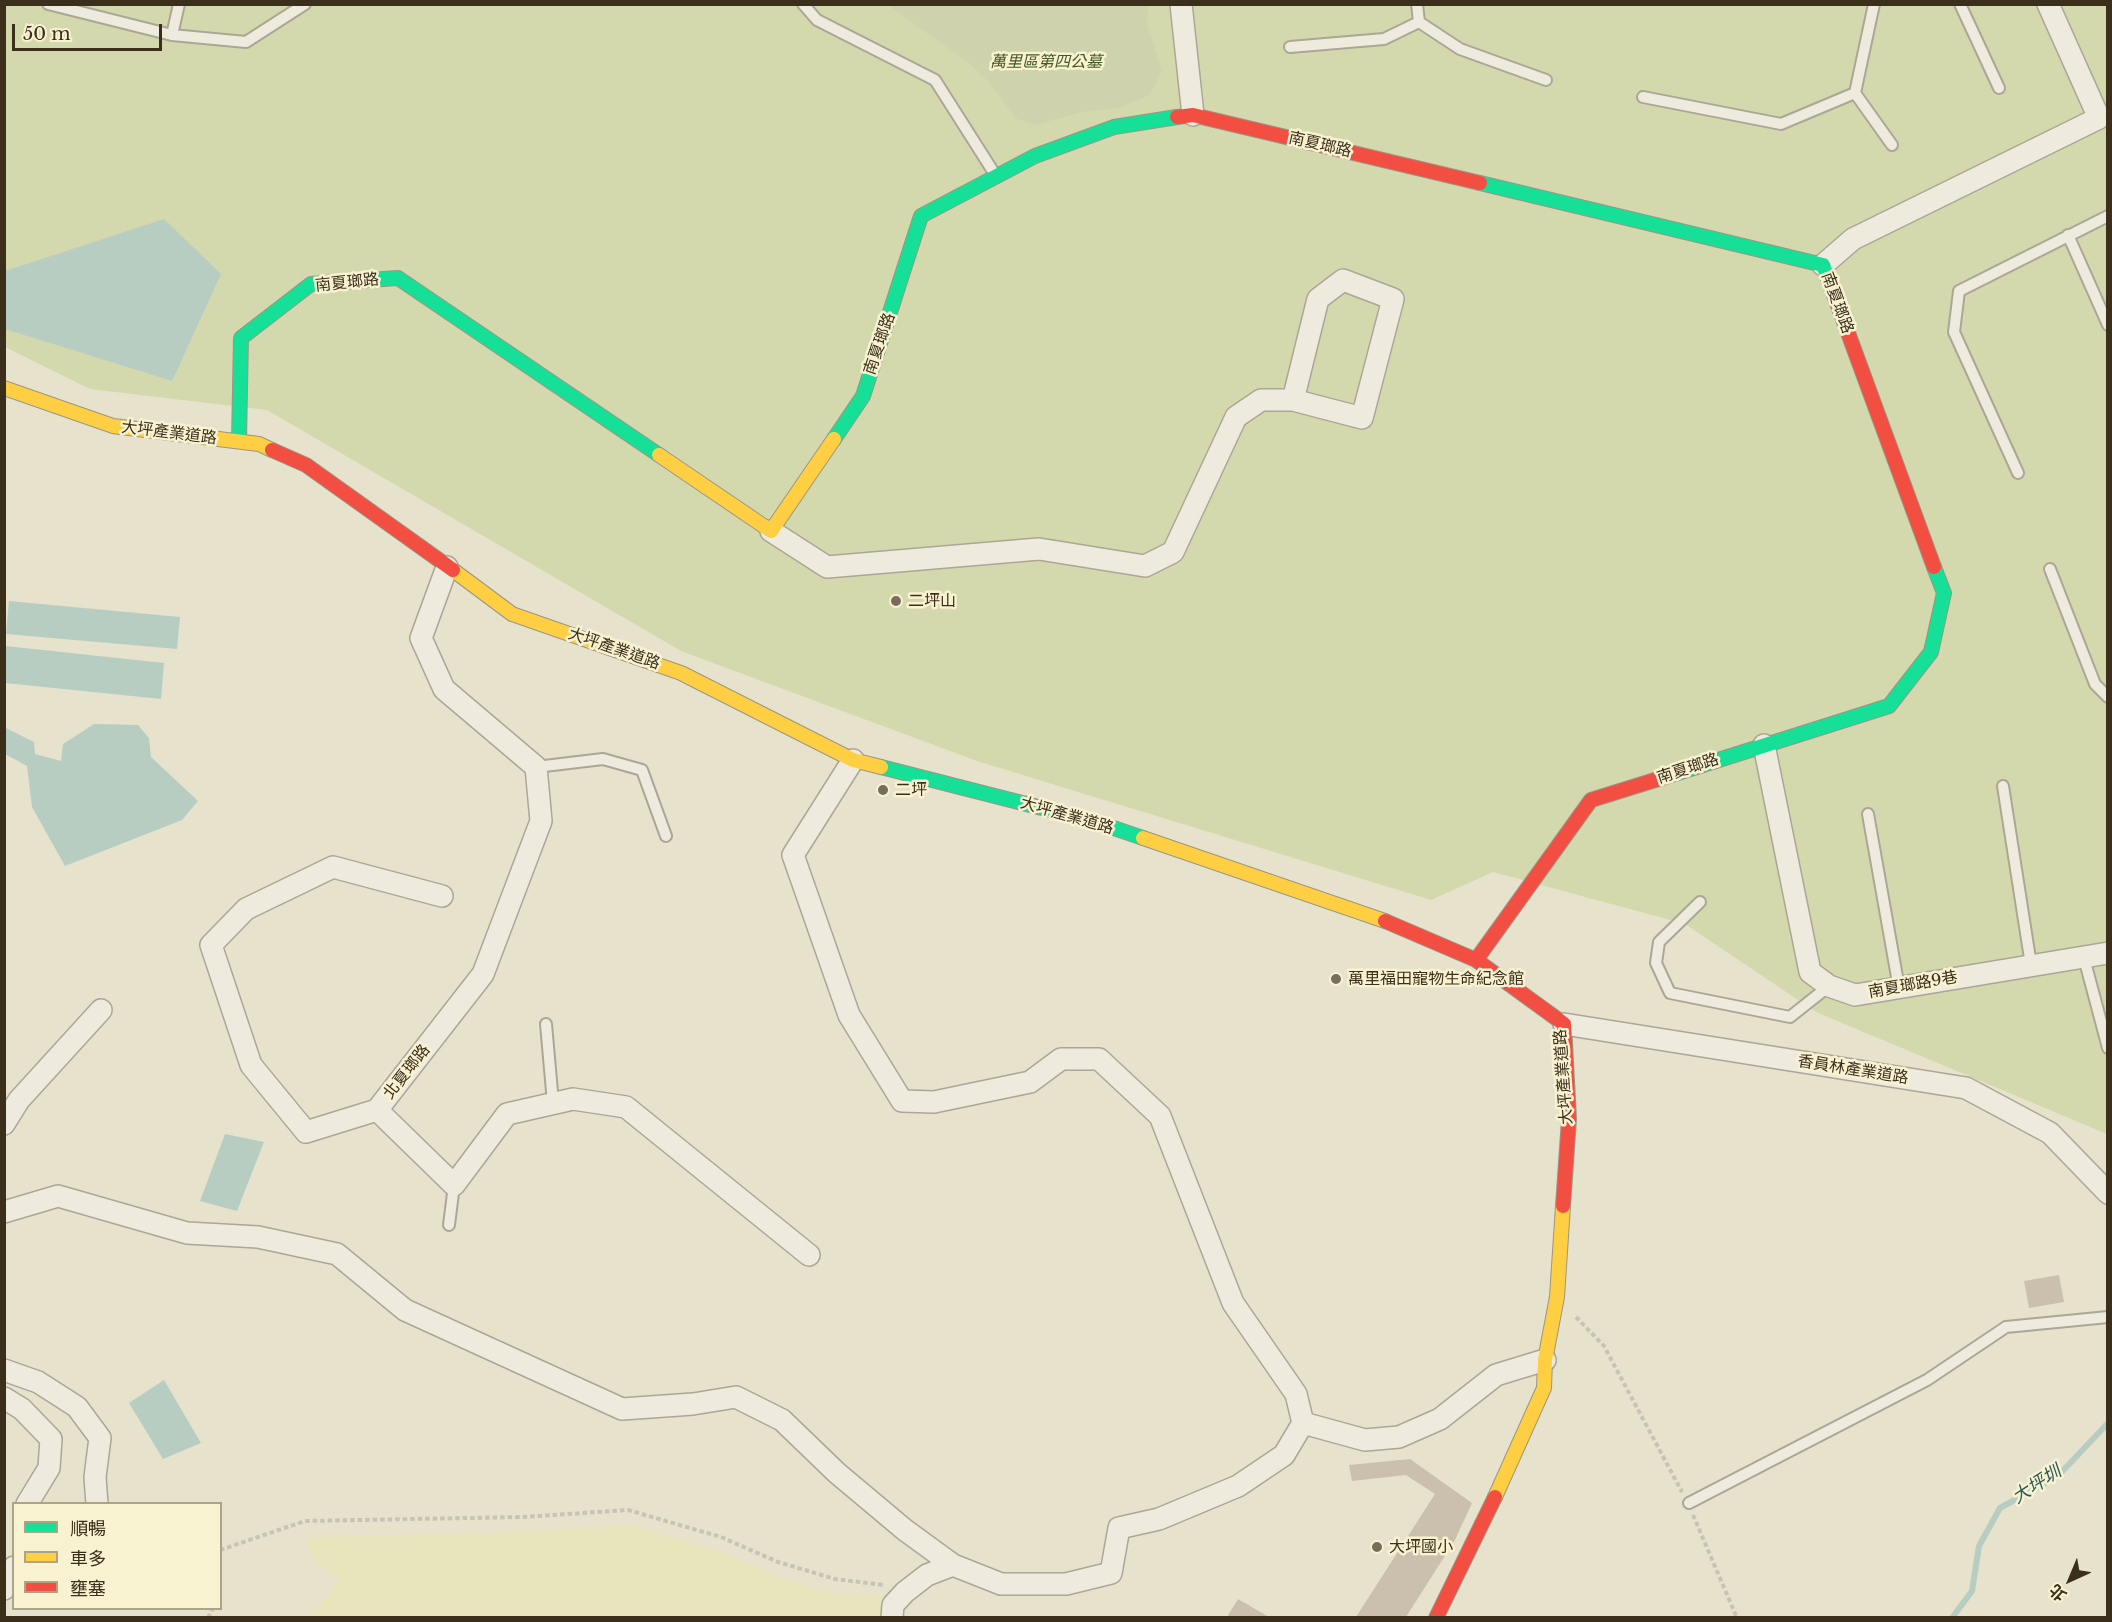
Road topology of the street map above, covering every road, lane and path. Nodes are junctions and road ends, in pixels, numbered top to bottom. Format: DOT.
graph roads {
  1 [pos="48,4"];
  2 [pos="179,4"];
  3 [pos="305,4"];
  4 [pos="803,4"];
  5 [pos="1181,4"];
  6 [pos="1417,4"];
  7 [pos="1874,4"];
  8 [pos="1960,4"];
  9 [pos="2048,4"];
  10 [pos="1419,22"];
  11 [pos="172,35"];
  12 [pos="1290,47"];
  13 [pos="1546,80"];
  14 [pos="1999,88"];
  15 [pos="1855,93"];
  16 [pos="1643,97"];
  17 [pos="1193,115"];
  18 [pos="2103,124"];
  19 [pos="1892,145"];
  20 [pos="996,176"];
  21 [pos="2108,216"];
  22 [pos="2068,235"];
  23 [pos="1823,265"];
  24 [pos="2108,325"];
  25 [pos="4,388"];
  26 [pos="1293,400"];
  27 [pos="239,441"];
  28 [pos="2018,473"];
  29 [pos="771,531"];
  30 [pos="447,567"];
  31 [pos="2050,569"];
  32 [pos="2108,697"];
  33 [pos="1764,745"];
  34 [pos="853,760"];
  35 [pos="536,767"];
  36 [pos="2002,786"];
  37 [pos="1868,814"];
  38 [pos="666,836"];
  39 [pos="442,896"];
  40 [pos="1700,902"];
  41 [pos="2108,953"];
  42 [pos="2085,958"];
  43 [pos="1476,960"];
  44 [pos="2031,965"];
  45 [pos="1829,986"];
  46 [pos="1899,988"];
  47 [pos="101,1010"];
  48 [pos="546,1024"];
  49 [pos="1563,1024"];
  50 [pos="2108,1048"];
  51 [pos="553,1103"];
  52 [pos="377,1110"];
  53 [pos="4,1124"];
  54 [pos="454,1185"];
  55 [pos="2108,1193"];
  56 [pos="4,1212"];
  57 [pos="449,1225"];
  58 [pos="809,1255"];
  59 [pos="1557,1297"];
  60 [pos="2108,1317"];
  61 [pos="1545,1360"];
  62 [pos="4,1370"];
  63 [pos="4,1398"];
  64 [pos="1303,1423"];
  65 [pos="28,1502"];
  66 [pos="97,1502"];
  67 [pos="1689,1503"];
  68 [pos="222,1549"];
  69 [pos="953,1565"];
  70 [pos="12,1571"];
  71 [pos="4,1589"];
  72 [pos="905,1592"];
  73 [pos="892,1617"];
  74 [pos="1436,1617"];
  75 [pos="1737,1617"];
  1 -- 11 [label="lane"];
  2 -- 11 [label="lane"];
  3 -- 11 [label="lane"];
  4 -- 20 [label="lane"];
  5 -- 17 [label="street"];
  6 -- 10 [label="lane"];
  7 -- 15 [label="lane"];
  8 -- 14 [label="lane"];
  9 -- 18 [label="street"];
  10 -- 12 [label="lane"];
  10 -- 13 [label="lane"];
  15 -- 16 [label="lane"];
  15 -- 19 [label="lane"];
  17 -- 20 [label="street, 南夏瑯路"];
  17 -- 23 [label="street, 南夏瑯路"];
  18 -- 23 [label="street"];
  20 -- 29 [label="street, 南夏瑯路"];
  21 -- 22 [label="lane"];
  22 -- 24 [label="lane"];
  22 -- 28 [label="lane"];
  23 -- 33 [label="street, 南夏瑯路"];
  25 -- 27 [label="street, 大坪產業道路"];
  26 -- 26 [label="street"];
  26 -- 29 [label="street"];
  27 -- 29 [label="street, 南夏瑯路"];
  27 -- 30 [label="street, 大坪產業道路"];
  30 -- 34 [label="street, 大坪產業道路"];
  30 -- 35 [label="street"];
  31 -- 32 [label="lane"];
  33 -- 43 [label="street, 南夏瑯路"];
  33 -- 45 [label="street, 南夏瑯路9巷"];
  34 -- 43 [label="street, 大坪產業道路"];
  34 -- 64 [label="street"];
  35 -- 38 [label="lane"];
  35 -- 52 [label="street, 北夏瑯路"];
  36 -- 44 [label="lane"];
  37 -- 46 [label="lane"];
  39 -- 52 [label="street, 北夏瑯路"];
  40 -- 45 [label="lane"];
  41 -- 42 [label="street, 南夏瑯路9巷"];
  42 -- 44 [label="street, 南夏瑯路9巷"];
  42 -- 50 [label="lane"];
  43 -- 49 [label="street, 大坪產業道路"];
  44 -- 46 [label="street, 南夏瑯路9巷"];
  45 -- 46 [label="street, 南夏瑯路9巷"];
  47 -- 53 [label="street"];
  48 -- 51 [label="lane"];
  49 -- 55 [label="street, 香員林產業道路"];
  49 -- 59 [label="street, 大坪產業道路"];
  51 -- 54 [label="street"];
  51 -- 58 [label="street"];
  52 -- 54 [label="street"];
  54 -- 57 [label="lane"];
  56 -- 69 [label="street"];
  59 -- 61 [label="street, 大坪產業道路"];
  59 -- 67 [label="path"];
  60 -- 67 [label="lane"];
  61 -- 64 [label="street"];
  61 -- 74 [label="street, 大坪產業道路"];
  62 -- 66 [label="street"];
  63 -- 65 [label="street"];
  64 -- 69 [label="street"];
  67 -- 75 [label="path"];
  68 -- 72 [label="path"];
  69 -- 72 [label="street"];
  70 -- 71 [label="street"];
  72 -- 73 [label="street"];
}
